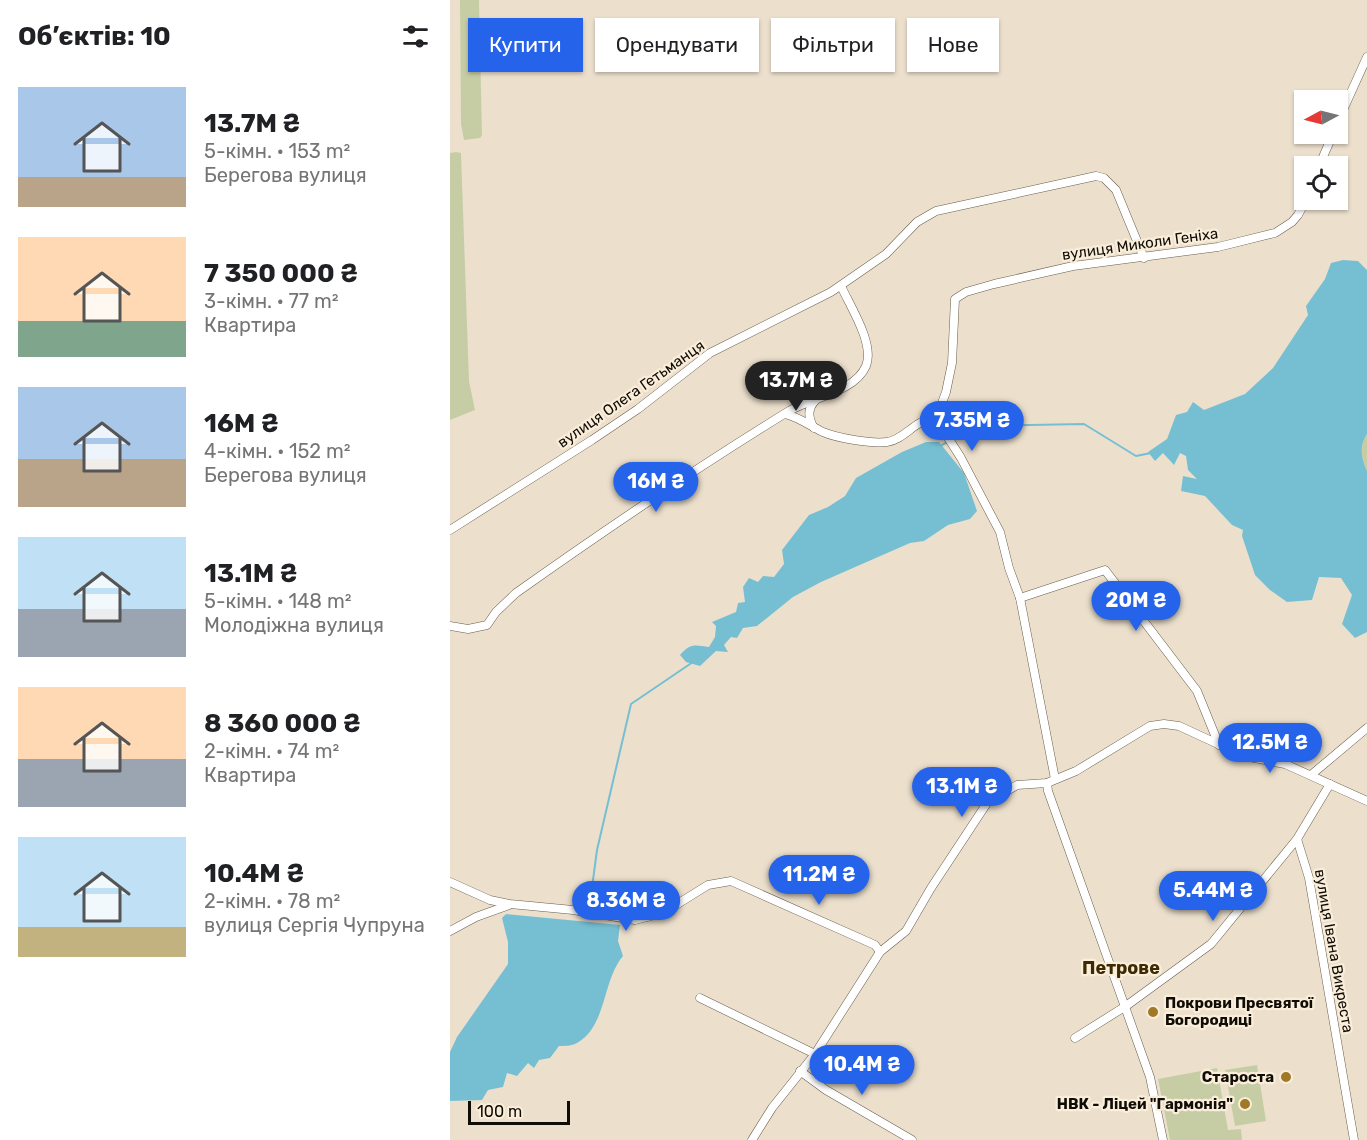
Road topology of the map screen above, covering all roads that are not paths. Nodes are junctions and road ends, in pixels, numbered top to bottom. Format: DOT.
graph roads {
  1 [pos="1367,57"];
  2 [pos="1348,99"];
  3 [pos="1300,210"];
  4 [pos="1144,258"];
  5 [pos="841,286"];
  6 [pos="816,400"];
  7 [pos="785,414"];
  8 [pos="940,425"];
  9 [pos="815,428"];
  10 [pos="450,530"];
  11 [pos="1020,598"];
  12 [pos="450,626"];
  13 [pos="1367,728"];
  14 [pos="1219,745"];
  15 [pos="1311,775"];
  16 [pos="1051,781"];
  17 [pos="1330,784"];
  18 [pos="1367,801"];
  19 [pos="1296,839"];
  20 [pos="450,882"];
  21 [pos="510,904"];
  22 [pos="450,932"];
  23 [pos="880,952"];
  24 [pos="700,998"];
  25 [pos="1126,1006"];
  26 [pos="1075,1038"];
  27 [pos="815,1054"];
  28 [pos="801,1071"];
  29 [pos="752,1140"];
  30 [pos="912,1140"];
  31 [pos="1163,1140"];
  32 [pos="1354,1140"];
  1 -- 2 [label="street"];
  3 -- 4 [label="street, вулиця Миколи Геніха"];
  4 -- 5 [label="street, вулиця Олега Гетьманця"];
  4 -- 8 [label="street, вулиця Миколи Геніха"];
  5 -- 6 [label="street"];
  5 -- 10 [label="street, вулиця Олега Гетьманця"];
  6 -- 7 [label="street"];
  6 -- 9 [label="street"];
  7 -- 9 [label="street"];
  7 -- 12 [label="street"];
  8 -- 9 [label="street"];
  8 -- 11 [label="street"];
  11 -- 14 [label="street"];
  11 -- 16 [label="street"];
  13 -- 15 [label="street"];
  14 -- 15 [label="street"];
  14 -- 16 [label="street"];
  15 -- 17 [label="street"];
  16 -- 23 [label="street"];
  16 -- 25 [label="street"];
  17 -- 18 [label="street"];
  17 -- 19 [label="street"];
  19 -- 25 [label="street"];
  19 -- 32 [label="street, вулиця Івана Викреста"];
  20 -- 21 [label="street"];
  21 -- 22 [label="street"];
  21 -- 23 [label="street"];
  23 -- 27 [label="street"];
  24 -- 27 [label="street"];
  25 -- 26 [label="street"];
  25 -- 31 [label="street"];
  27 -- 28 [label="street"];
  28 -- 29 [label="street"];
  28 -- 30 [label="street"];
}
